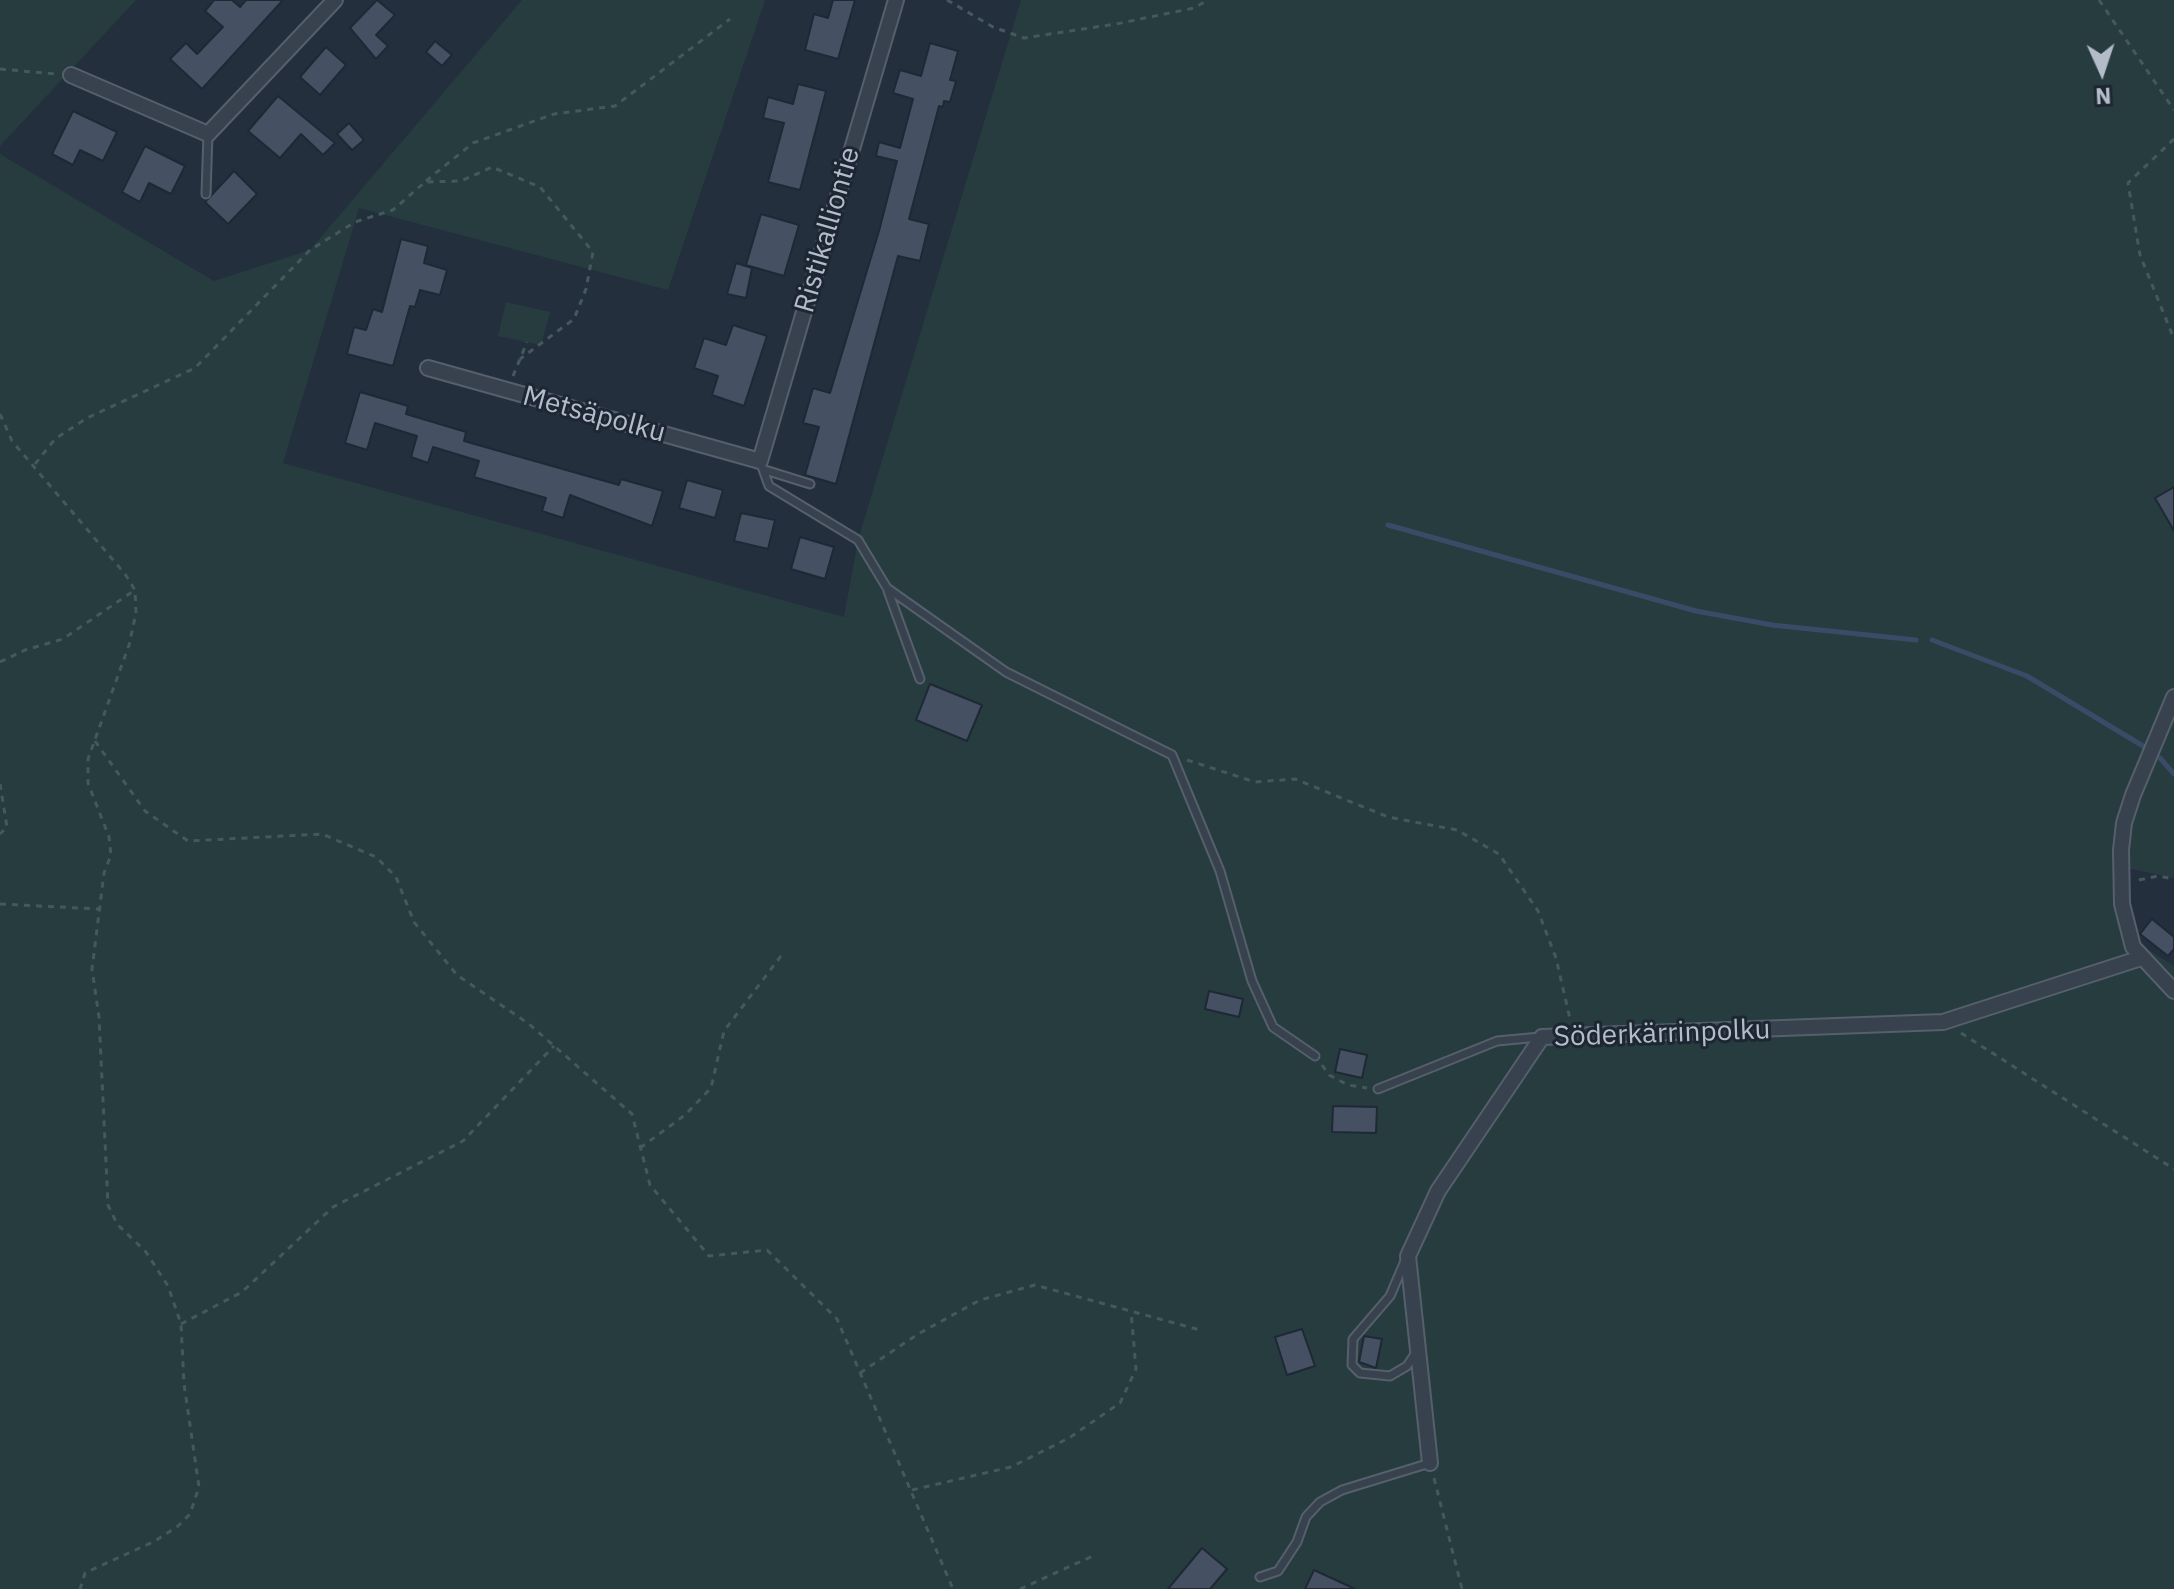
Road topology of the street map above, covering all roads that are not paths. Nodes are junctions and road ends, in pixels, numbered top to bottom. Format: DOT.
graph roads {
  1 [pos="335,0"];
  2 [pos="896,0"];
  3 [pos="71,75"];
  4 [pos="208,134"];
  5 [pos="206,194"];
  6 [pos="428,368"];
  7 [pos="762,466"];
  8 [pos="810,484"];
  9 [pos="887,588"];
  10 [pos="920,679"];
  11 [pos="2174,697"];
  12 [pos="2141,958"];
  13 [pos="2174,991"];
  14 [pos="1542,1037"];
  15 [pos="1315,1056"];
  16 [pos="1378,1089"];
  17 [pos="1408,1256"];
  18 [pos="1418,1349"];
  19 [pos="1430,1463"];
  20 [pos="1260,1577"];
  1 -- 4 [label="street"];
  2 -- 7 [label="street, Ristikalliontie"];
  3 -- 4 [label="street"];
  4 -- 5 [label="lane"];
  6 -- 7 [label="street, Metsäpolku"];
  7 -- 8 [label="lane"];
  7 -- 9 [label="lane"];
  9 -- 10 [label="lane"];
  9 -- 15 [label="lane"];
  11 -- 12 [label="street"];
  12 -- 13 [label="street"];
  12 -- 14 [label="street, Söderkärrinpolku"];
  14 -- 16 [label="lane"];
  14 -- 17 [label="street, Söderkärrinpolku"];
  17 -- 18 [label="street"];
  17 -- 18 [label="lane"];
  18 -- 19 [label="street"];
  19 -- 20 [label="lane"];
}
